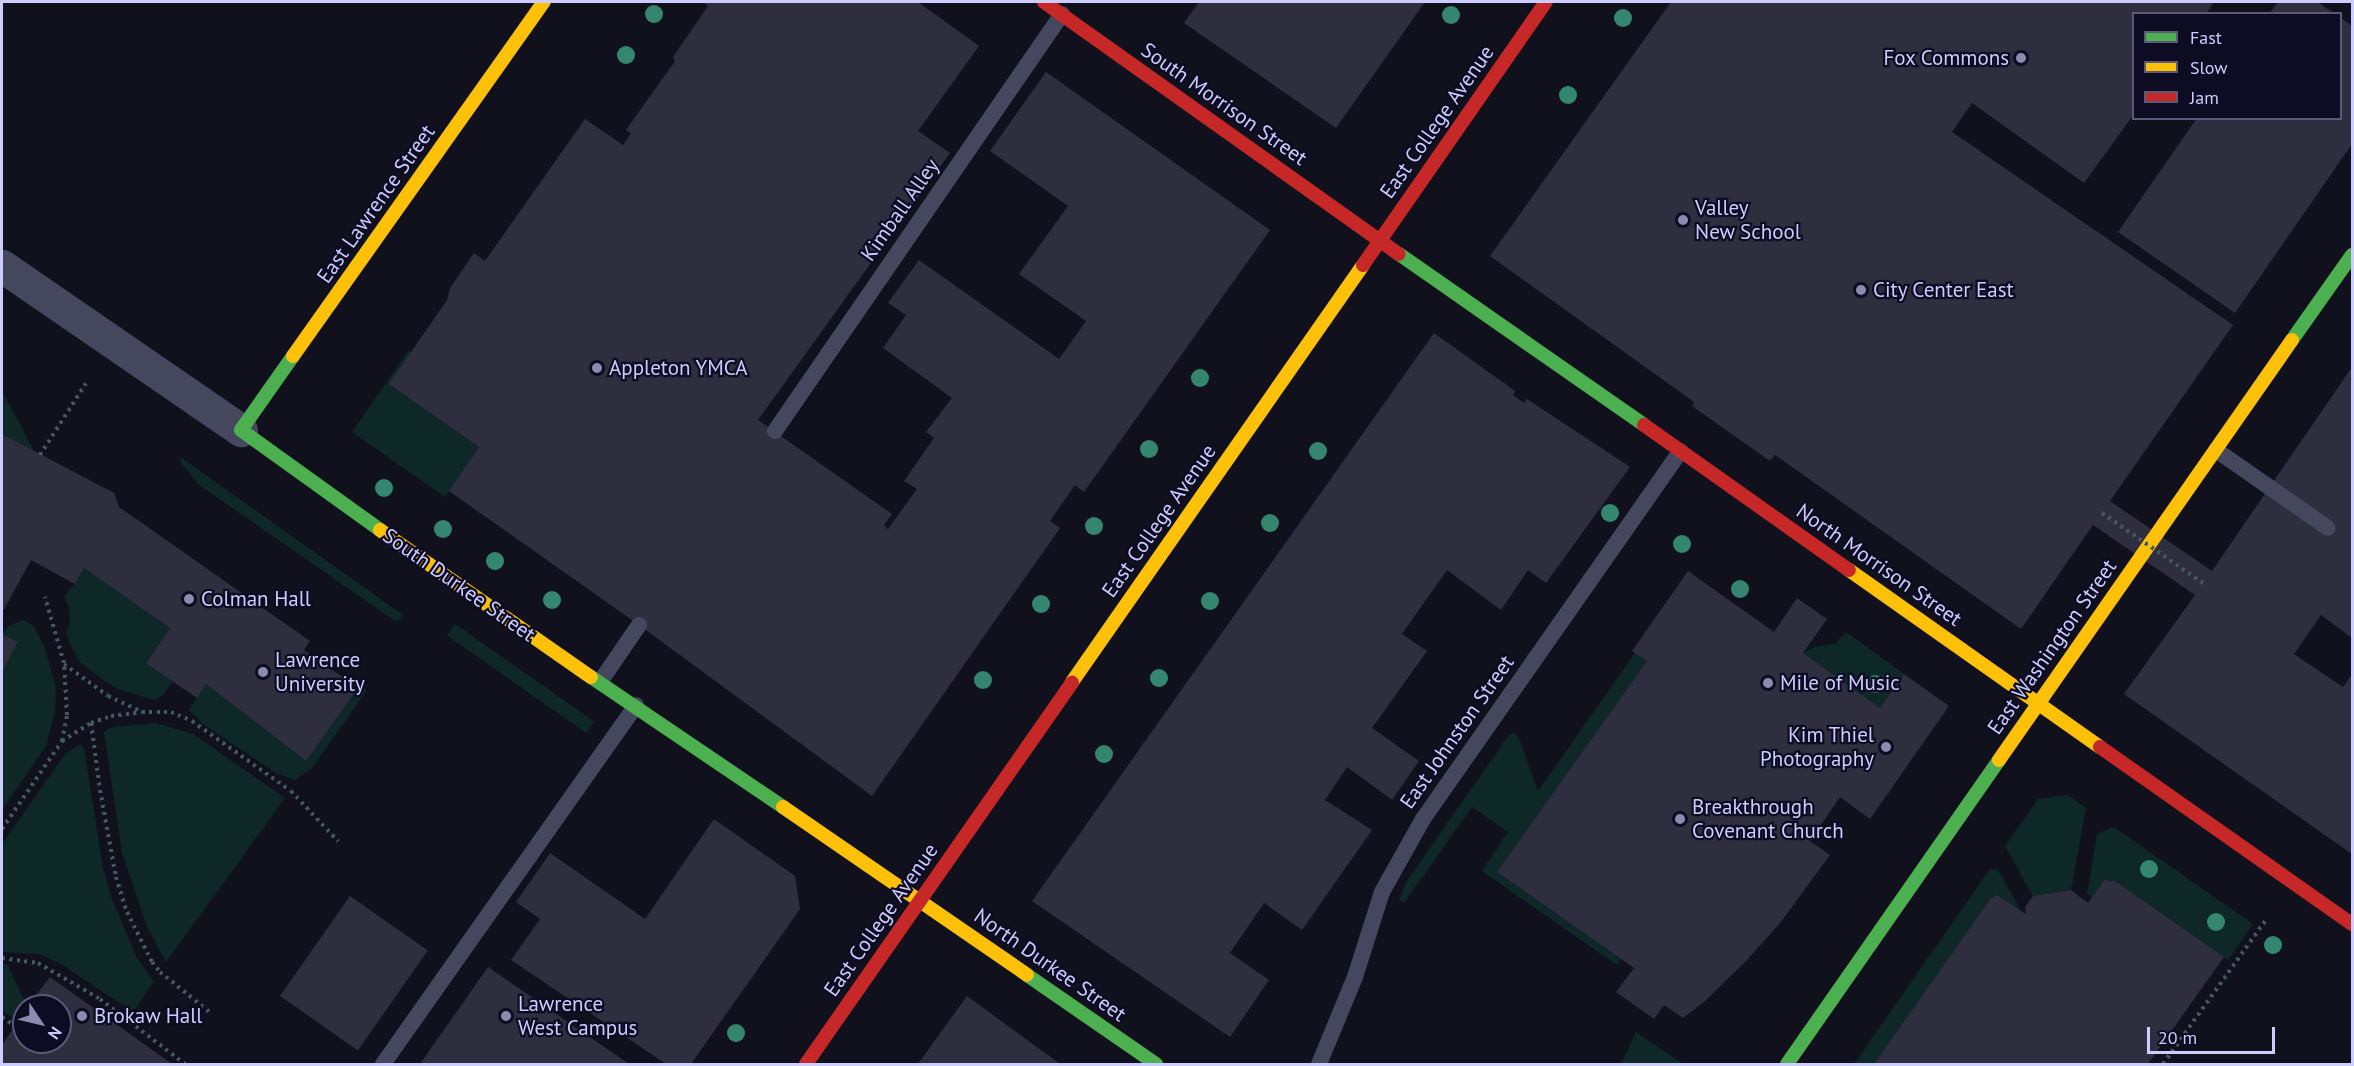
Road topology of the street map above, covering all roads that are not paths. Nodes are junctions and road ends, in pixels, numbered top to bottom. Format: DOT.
graph roads {
  1 [pos="544,2"];
  2 [pos="1044,2"];
  3 [pos="1546,2"];
  4 [pos="1062,14"];
  5 [pos="1380,240"];
  6 [pos="2352,255"];
  7 [pos="2,266"];
  8 [pos="242,430"];
  9 [pos="775,431"];
  10 [pos="2216,450"];
  11 [pos="1681,451"];
  12 [pos="2328,528"];
  13 [pos="639,625"];
  14 [pos="600,682"];
  15 [pos="2039,703"];
  16 [pos="636,705"];
  17 [pos="920,900"];
  18 [pos="2352,924"];
  19 [pos="383,1065"];
  20 [pos="806,1065"];
  21 [pos="1156,1065"];
  22 [pos="1319,1065"];
  23 [pos="1786,1065"];
  1 -- 8 [label="main road, East Lawrence Street"];
  2 -- 4 [label="main road, South Morrison Street"];
  3 -- 5 [label="main road, East College Avenue"];
  4 -- 5 [label="main road, South Morrison Street"];
  4 -- 9 [label="lane, Kimball Alley"];
  5 -- 11 [label="main road, North Morrison Street"];
  5 -- 17 [label="main road, East College Avenue"];
  6 -- 10 [label="main road, East Washington Street"];
  7 -- 8 [label="street, South Durkee Street"];
  8 -- 14 [label="main road, South Durkee Street"];
  10 -- 12 [label="lane"];
  10 -- 15 [label="main road, East Washington Street"];
  11 -- 15 [label="main road, North Morrison Street"];
  11 -- 22 [label="lane, East Johnston Street"];
  13 -- 14 [label="lane"];
  14 -- 16 [label="main road, South Durkee Street"];
  15 -- 18 [label="main road, North Morrison Street"];
  15 -- 23 [label="main road, East Washington Street"];
  16 -- 17 [label="main road, South Durkee Street"];
  16 -- 19 [label="lane"];
  17 -- 20 [label="main road, East College Avenue"];
  17 -- 21 [label="main road, North Durkee Street"];
}
